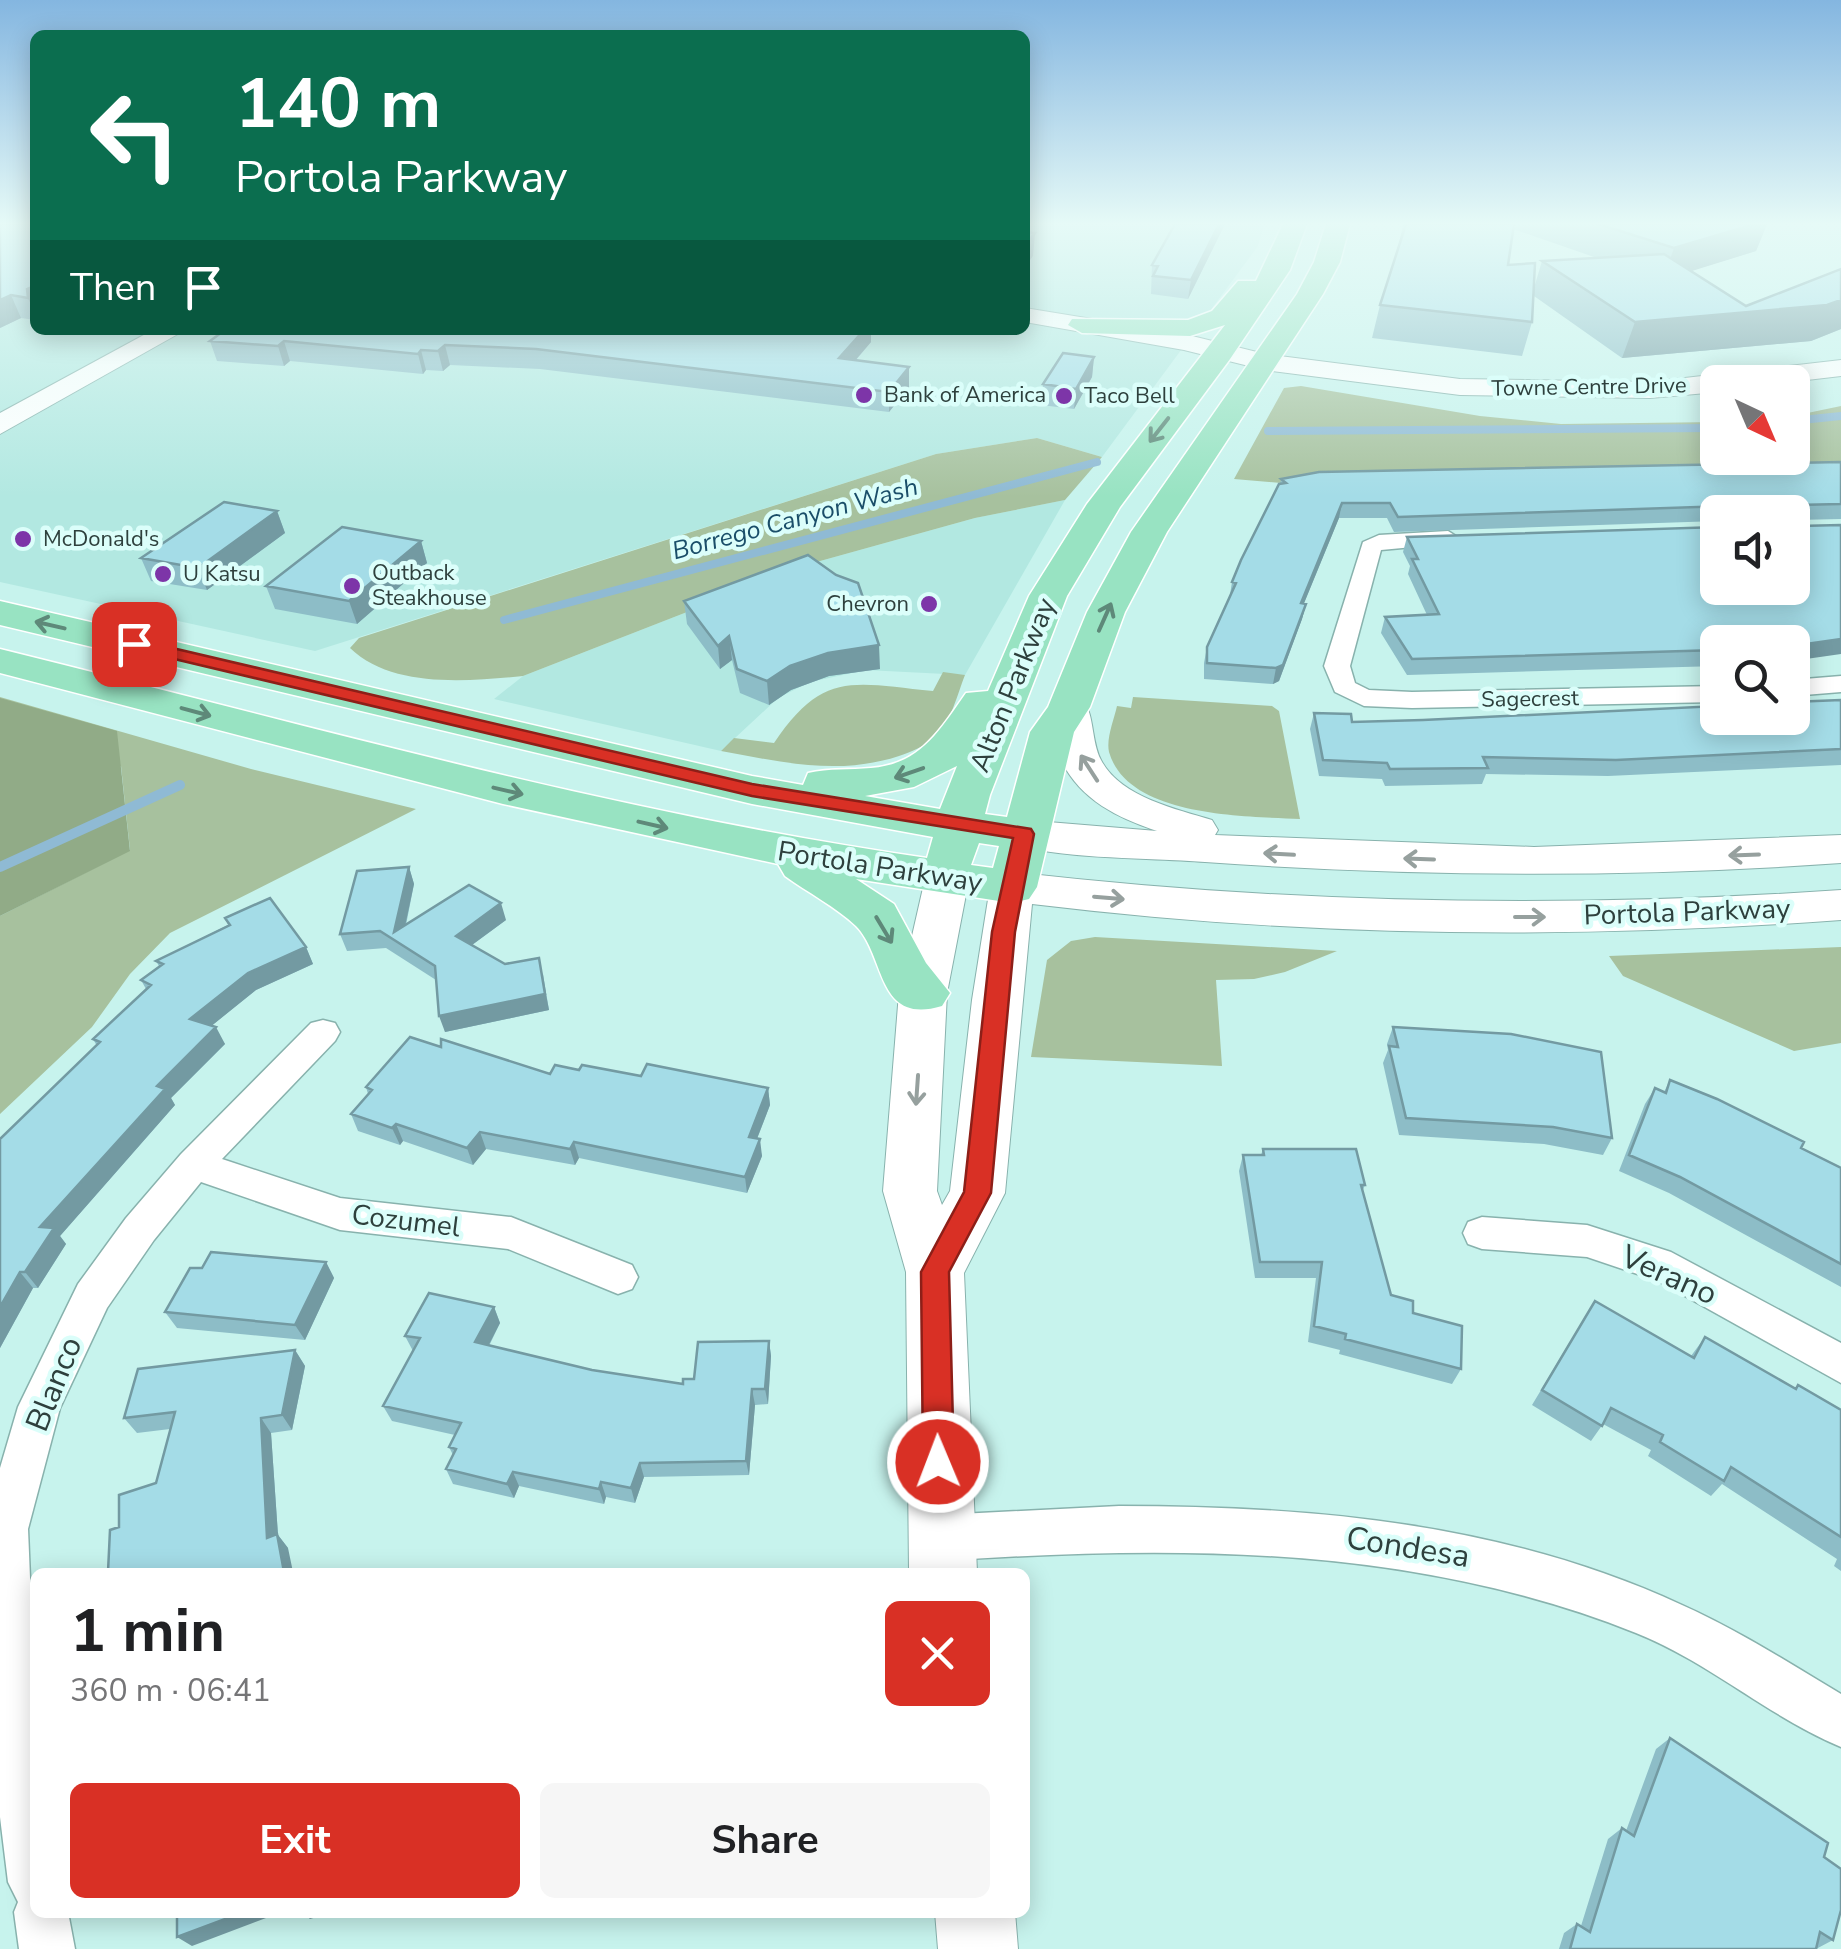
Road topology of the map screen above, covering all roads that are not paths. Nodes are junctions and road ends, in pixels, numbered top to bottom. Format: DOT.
graph roads {
  1 [pos="1224,315"];
  2 [pos="1246,315"];
  3 [pos="1294,315"];
  4 [pos="1030,316"];
  5 [pos="1082,325"];
  6 [pos="1030,329"];
  7 [pos="163,335"];
  8 [pos="1220,354"];
  9 [pos="1265,362"];
  10 [pos="1841,368"];
  11 [pos="1810,372"];
  12 [pos="1700,386"];
  13 [pos="0,424"];
  14 [pos="1468,537"];
  15 [pos="0,613"];
  16 [pos="1020,659"];
  17 [pos="0,661"];
  18 [pos="1841,684"];
  19 [pos="1810,687"];
  20 [pos="1700,694"];
  21 [pos="1068,707"];
  22 [pos="711,777"];
  23 [pos="958,826"];
  24 [pos="1024,834"];
  25 [pos="1841,849"];
  26 [pos="780,851"];
  27 [pos="1229,851"];
  28 [pos="947,879"];
  29 [pos="1012,888"];
  30 [pos="1841,904"];
  31 [pos="924,993"];
  32 [pos="323,1032"];
  33 [pos="194,1165"];
  34 [pos="1482,1234"];
  35 [pos="935,1272"];
  36 [pos="618,1277"];
  37 [pos="1841,1364"];
  38 [pos="941,1555"];
  39 [pos="1841,1722"];
  40 [pos="30,1845"];
  41 [pos="42,1918"];
  42 [pos="975,1918"];
  43 [pos="48,1949"];
  44 [pos="978,1949"];
  1 -- 5 [label="main road"];
  2 -- 8 [label="main road, Alton Parkway"];
  3 -- 9 [label="main road, Alton Parkway"];
  4 -- 5 [label="main road"];
  5 -- 8 [label="main road"];
  6 -- 8 [label="main road"];
  7 -- 13 [label="main road"];
  8 -- 9 [label="main road"];
  8 -- 16 [label="main road, Alton Parkway, one-way"];
  9 -- 12 [label="main road, Towne Centre Drive"];
  21 -- 9 [label="main road, Alton Parkway, one-way"];
  10 -- 11 [label="main road"];
  14 -- 20 [label="street, Sagecrest"];
  22 -- 15 [label="main road, Portola Parkway, one-way"];
  16 -- 22 [label="main road, one-way"];
  16 -- 23 [label="main road, Alton Parkway"];
  17 -- 26 [label="main road, Portola Parkway, one-way"];
  18 -- 19 [label="street"];
  21 -- 24 [label="main road, Alton Parkway"];
  27 -- 21 [label="main road, one-way"];
  22 -- 23 [label="main road, Portola Parkway"];
  23 -- 24 [label="main road, Portola Parkway"];
  23 -- 28 [label="main road, Alton Parkway"];
  24 -- 27 [label="main road, Portola Parkway"];
  24 -- 29 [label="main road, Alton Parkway"];
  25 -- 27 [label="main road, Portola Parkway, one-way"];
  26 -- 28 [label="main road, Portola Parkway"];
  26 -- 31 [label="main road, one-way"];
  28 -- 29 [label="main road, Portola Parkway"];
  28 -- 31 [label="main road, Alton Parkway"];
  29 -- 30 [label="main road, Portola Parkway, one-way"];
  29 -- 35 [label="main road, Alton Parkway"];
  31 -- 35 [label="main road, Alton Parkway, one-way"];
  32 -- 33 [label="street, Blanco"];
  33 -- 36 [label="street, Cozumel"];
  33 -- 40 [label="street, Blanco"];
  34 -- 37 [label="street, Verano"];
  35 -- 38 [label="main road, Alton Parkway"];
  38 -- 39 [label="street, Condesa"];
  41 -- 43 [label="street"];
  42 -- 44 [label="main road"];
}
